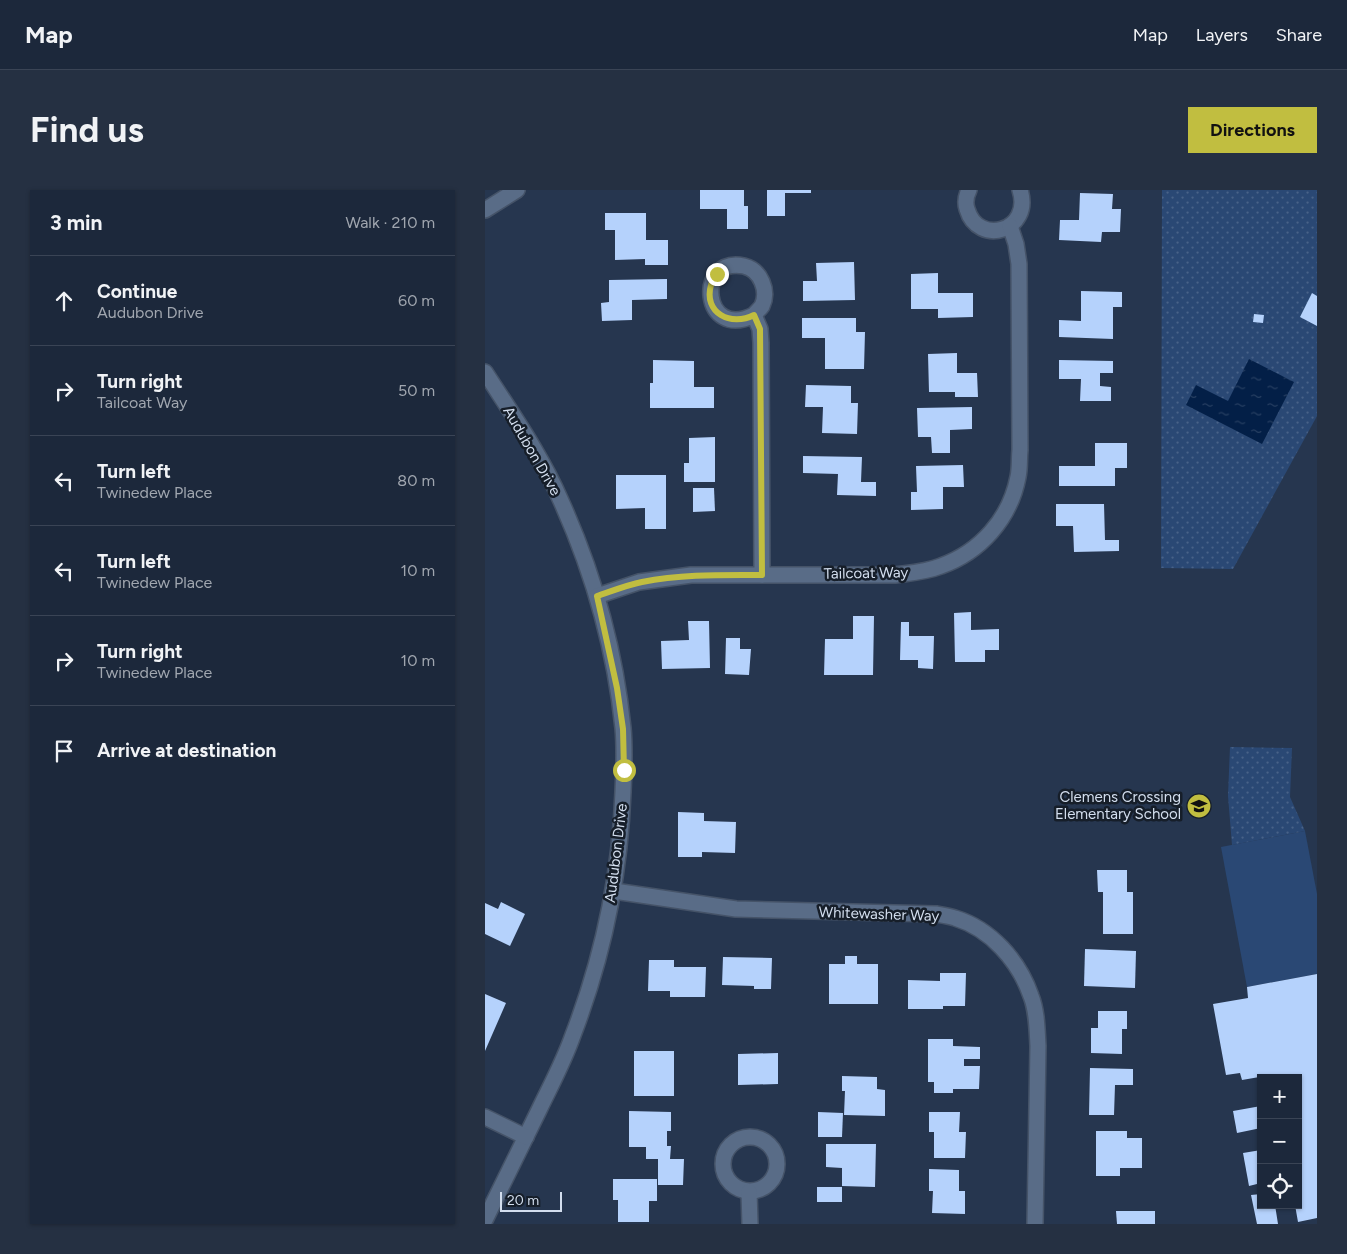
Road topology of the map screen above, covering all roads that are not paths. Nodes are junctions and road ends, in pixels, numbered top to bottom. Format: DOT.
graph roads {
  1 [pos="517,190"];
  2 [pos="969,190"];
  3 [pos="1020,190"];
  4 [pos="485,210"];
  5 [pos="1010,226"];
  6 [pos="754,315"];
  7 [pos="485,372"];
  8 [pos="762,575"];
  9 [pos="597,596"];
  10 [pos="614,891"];
  11 [pos="485,1117"];
  12 [pos="526,1136"];
  13 [pos="749,1192"];
  14 [pos="485,1220"];
  15 [pos="750,1224"];
  16 [pos="1035,1224"];
  1 -- 4 [label="street"];
  2 -- 5 [label="street"];
  3 -- 5 [label="street"];
  5 -- 8 [label="street, Tailcoat Way"];
  6 -- 8 [label="street"];
  7 -- 9 [label="street, Audubon Drive"];
  8 -- 9 [label="street, Tailcoat Way"];
  9 -- 10 [label="street, Audubon Drive"];
  10 -- 12 [label="street, Audubon Drive"];
  10 -- 16 [label="street, Whitewasher Way"];
  11 -- 12 [label="street"];
  12 -- 14 [label="street, Audubon Drive"];
  13 -- 15 [label="street"];
}
